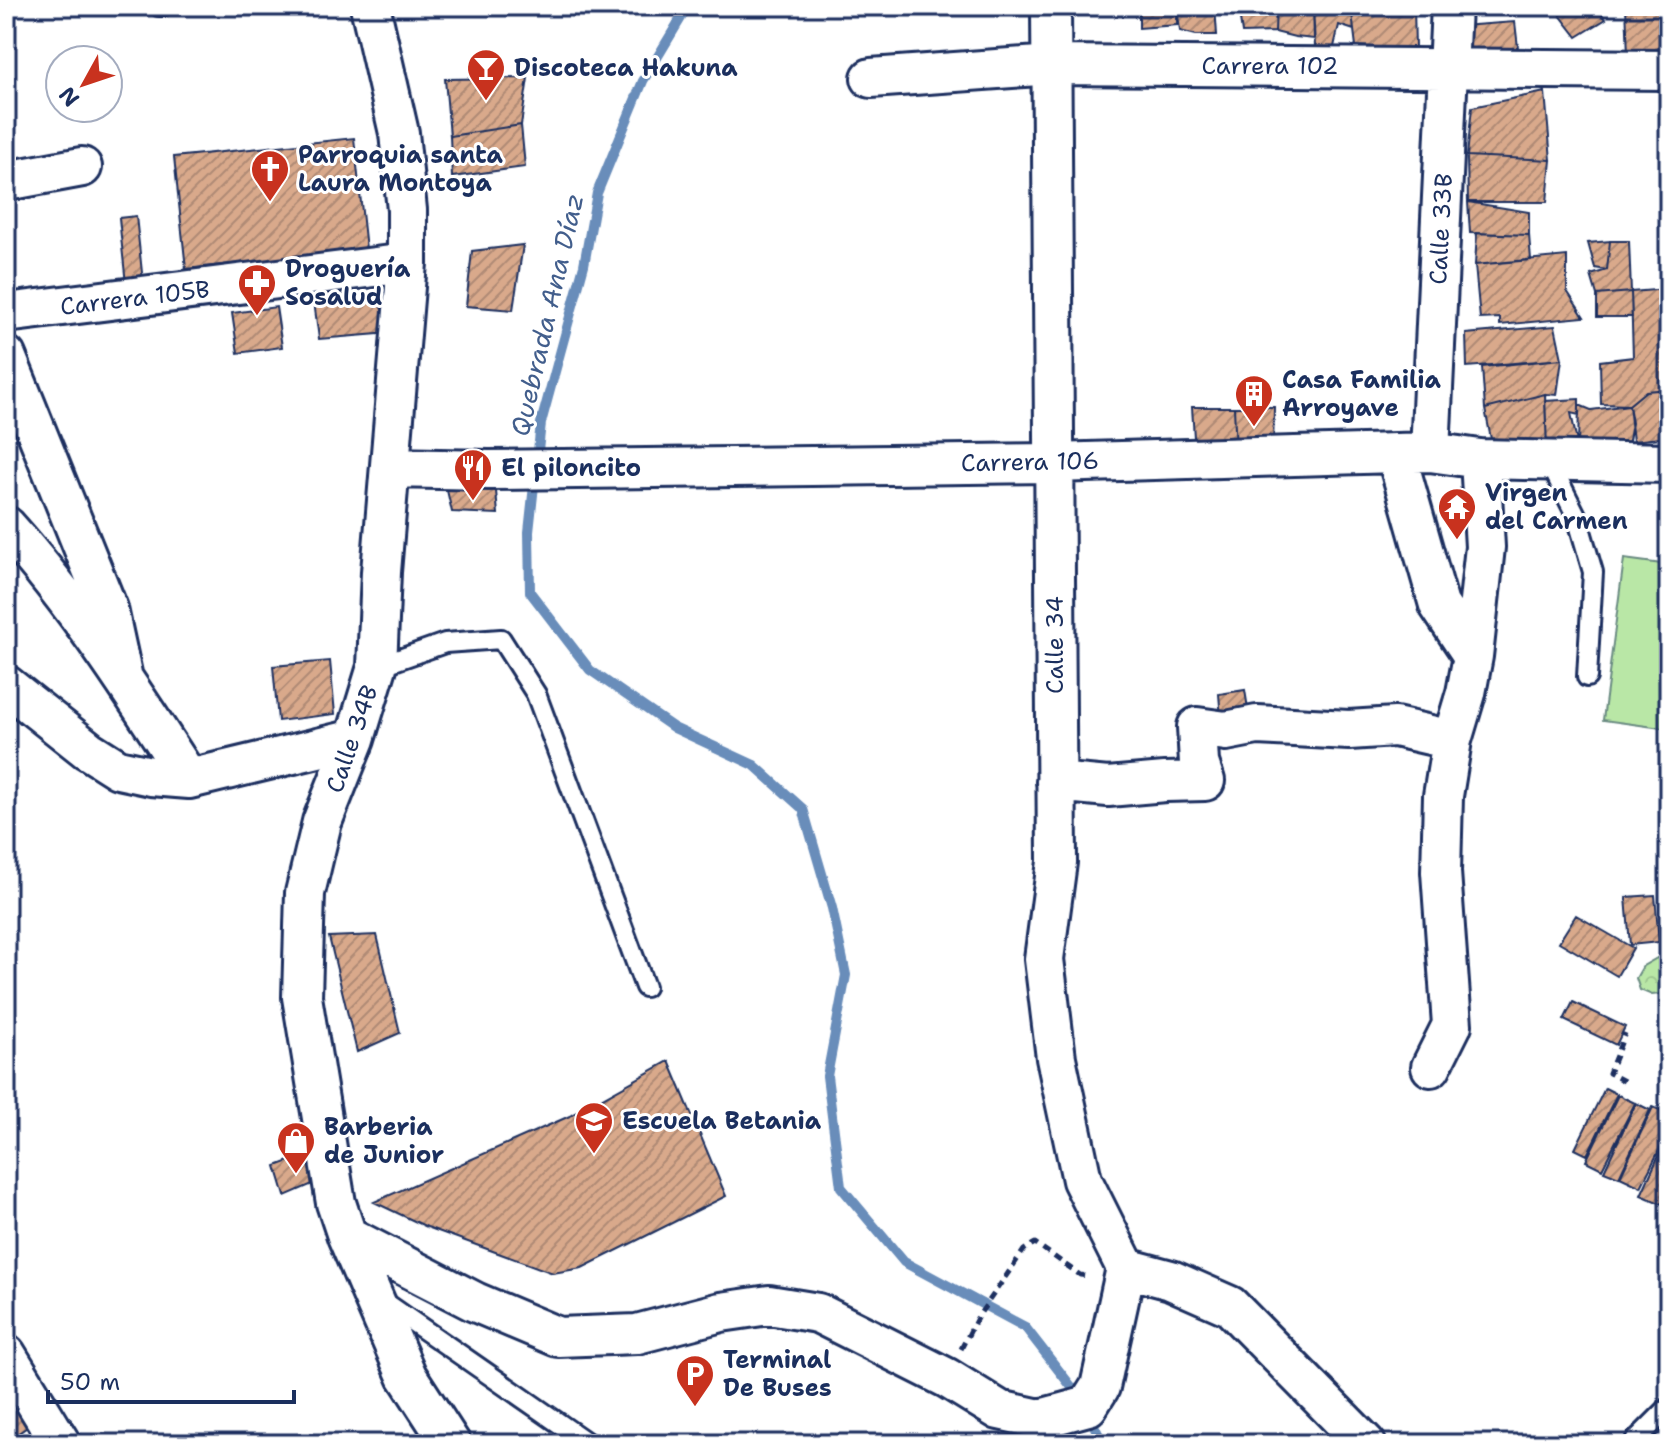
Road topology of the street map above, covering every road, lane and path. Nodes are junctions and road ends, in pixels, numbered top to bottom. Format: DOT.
graph roads {
  1 [pos="370,6"];
  2 [pos="1051,6"];
  3 [pos="1451,6"];
  4 [pos="1053,65"];
  5 [pos="1450,66"];
  6 [pos="1669,70"];
  7 [pos="871,78"];
  8 [pos="82,167"];
  9 [pos="6,181"];
  10 [pos="407,263"];
  11 [pos="6,313"];
  12 [pos="6,356"];
  13 [pos="1413,453"];
  14 [pos="1480,459"];
  15 [pos="1549,461"];
  16 [pos="1053,463"];
  17 [pos="1669,463"];
  18 [pos="390,468"];
  19 [pos="6,526"];
  20 [pos="1473,656"];
  21 [pos="377,667"];
  22 [pos="122,674"];
  23 [pos="1587,677"];
  24 [pos="6,685"];
  25 [pos="355,739"];
  26 [pos="1452,740"];
  27 [pos="189,779"];
  28 [pos="1056,782"];
  29 [pos="645,987"];
  30 [pos="1625,1033"];
  31 [pos="1431,1067"];
  32 [pos="1624,1081"];
  33 [pos="347,1236"];
  34 [pos="1126,1268"];
  35 [pos="372,1292"];
  36 [pos="977,1318"];
  37 [pos="6,1354"];
  38 [pos="1669,1407"];
  39 [pos="61,1444"];
  40 [pos="451,1444"];
  41 [pos="589,1444"];
  42 [pos="1366,1444"];
  43 [pos="1635,1444"];
  1 -- 10 [label="street, Calle 34B"];
  2 -- 4 [label="street, Calle 34"];
  3 -- 5 [label="street, Calle 33B"];
  4 -- 5 [label="street, Carrera 102"];
  4 -- 7 [label="street, Carrera 102"];
  4 -- 16 [label="street, Calle 34"];
  5 -- 6 [label="street, Carrera 102"];
  5 -- 13 [label="street, Calle 33B"];
  8 -- 9 [label="street"];
  10 -- 11 [label="street, Carrera 105B"];
  10 -- 18 [label="street, Calle 34B"];
  12 -- 22 [label="street"];
  13 -- 14 [label="street, Carrera 106"];
  13 -- 16 [label="street, Carrera 106"];
  13 -- 20 [label="street, Calle 33B"];
  14 -- 15 [label="street, Carrera 106"];
  14 -- 20 [label="street"];
  15 -- 17 [label="street, Carrera 106"];
  15 -- 23 [label="lane"];
  16 -- 18 [label="street, Carrera 106"];
  16 -- 28 [label="street, Calle 34"];
  18 -- 21 [label="street, Calle 34B"];
  19 -- 22 [label="street"];
  20 -- 26 [label="street"];
  21 -- 25 [label="street, Calle 34B"];
  21 -- 29 [label="lane"];
  22 -- 27 [label="street"];
  24 -- 27 [label="street"];
  25 -- 27 [label="street"];
  25 -- 33 [label="street, Calle 34B"];
  26 -- 28 [label="street"];
  26 -- 31 [label="street"];
  28 -- 34 [label="street, Calle 34"];
  30 -- 32 [label="path"];
  33 -- 34 [label="street"];
  33 -- 35 [label="street, Calle 34B"];
  34 -- 36 [label="path"];
  34 -- 42 [label="street"];
  35 -- 40 [label="street, Calle 34B"];
  35 -- 41 [label="lane"];
  37 -- 39 [label="street"];
  38 -- 43 [label="lane"];
}
